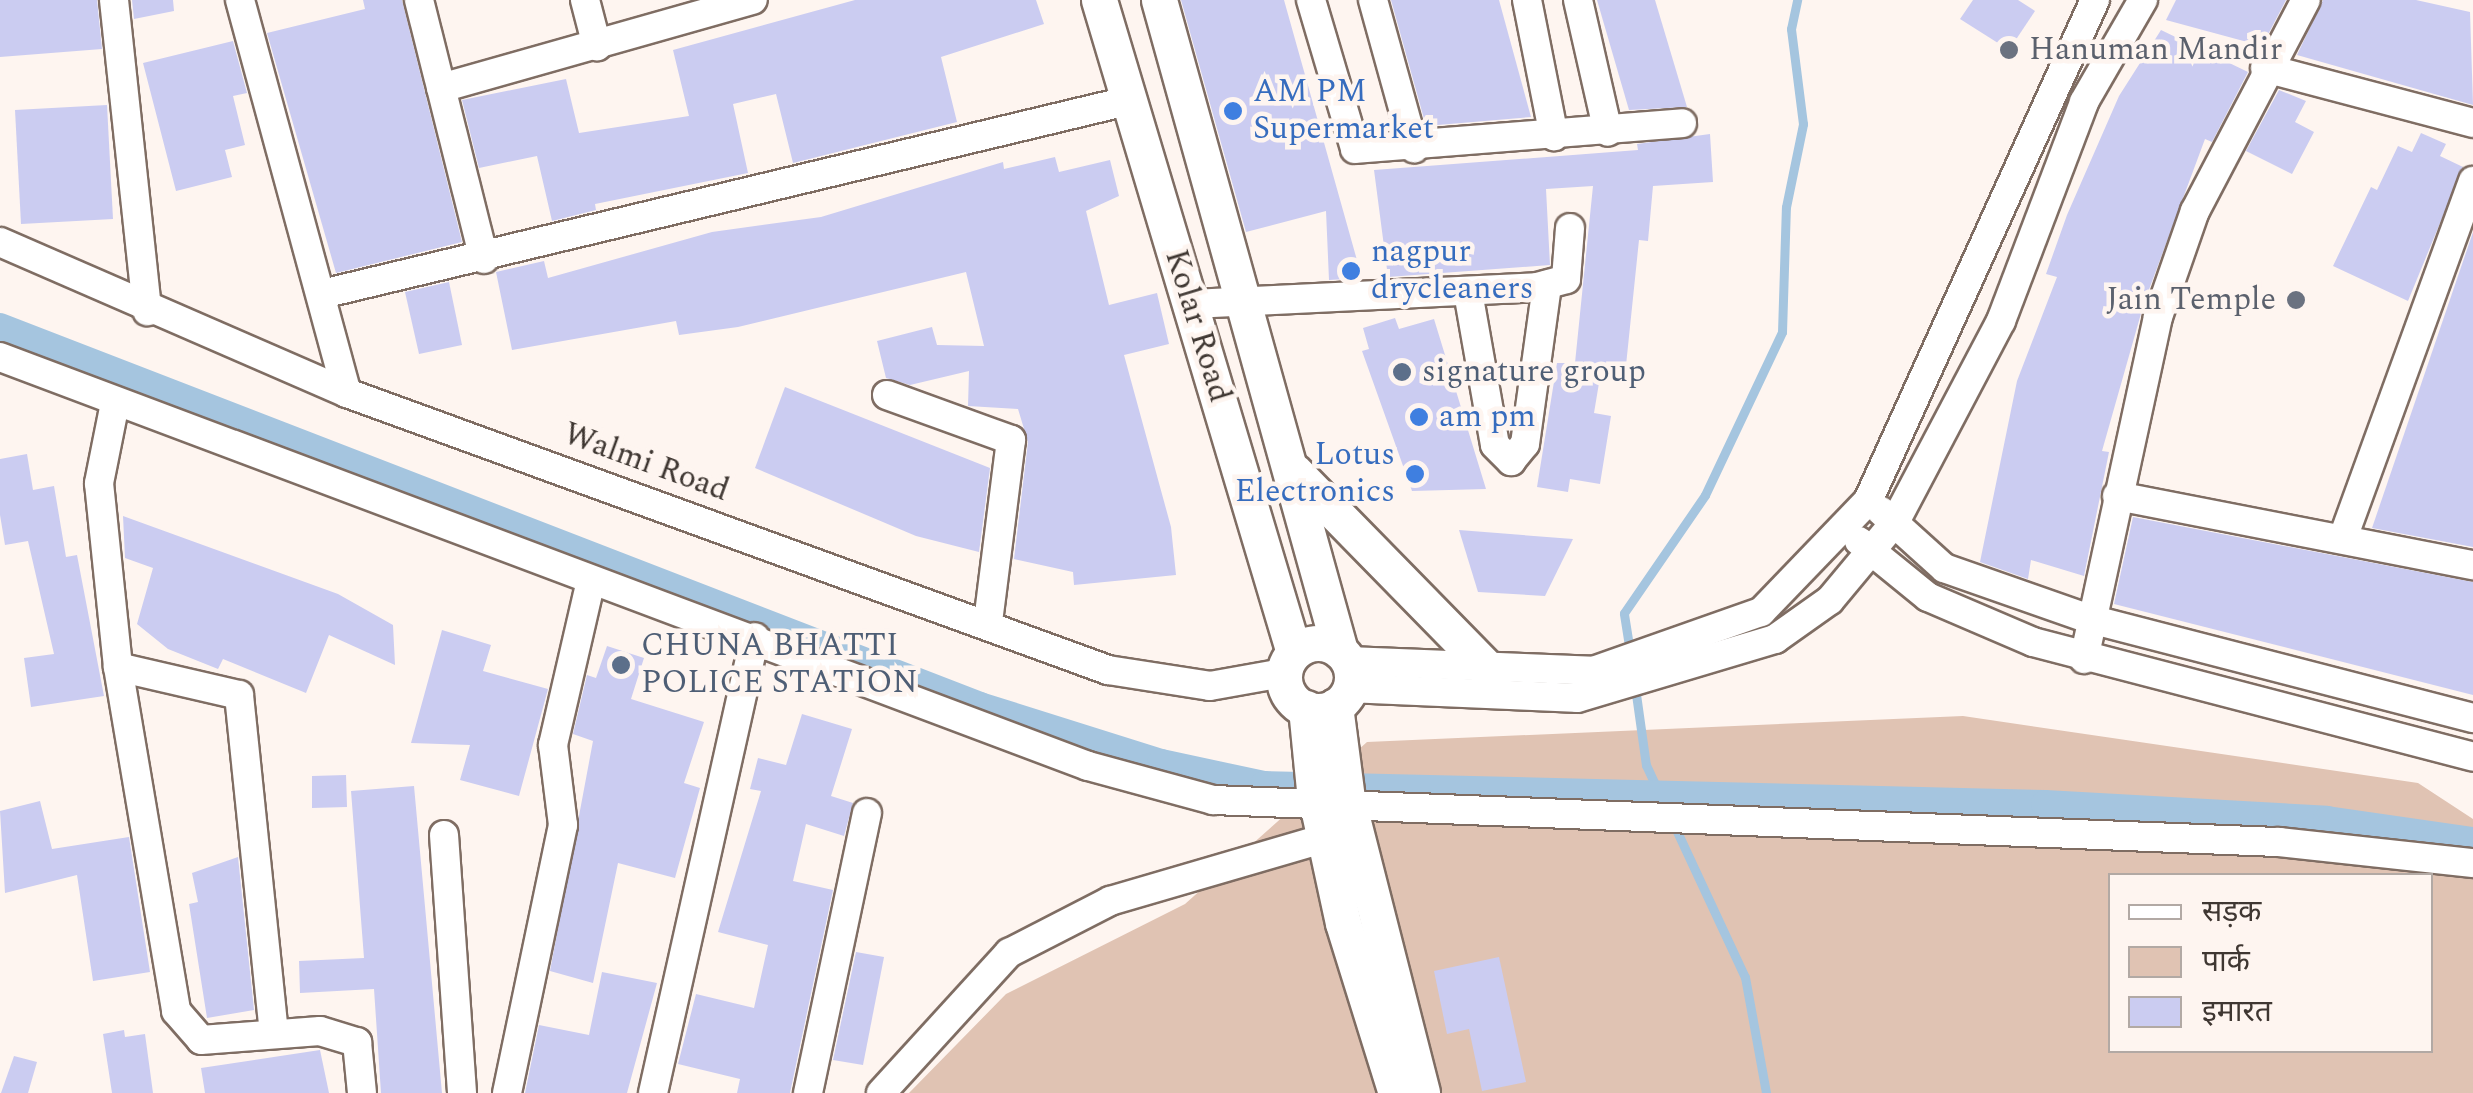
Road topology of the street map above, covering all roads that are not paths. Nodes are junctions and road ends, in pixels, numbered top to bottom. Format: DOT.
graph roads {
  1 [pos="114,0"];
  2 [pos="240,0"];
  3 [pos="419,0"];
  4 [pos="585,0"];
  5 [pos="753,0"];
  6 [pos="1099,0"];
  7 [pos="1159,0"];
  8 [pos="1310,0"];
  9 [pos="1373,0"];
  10 [pos="1527,0"];
  11 [pos="1578,0"];
  12 [pos="2095,0"];
  13 [pos="2142,0"];
  14 [pos="2306,0"];
  15 [pos="597,46"];
  16 [pos="2266,68"];
  17 [pos="442,88"];
  18 [pos="1126,100"];
  19 [pos="2473,122"];
  20 [pos="1682,124"];
  21 [pos="1608,132"];
  22 [pos="1554,136"];
  23 [pos="1414,148"];
  24 [pos="2473,181"];
  25 [pos="1570,228"];
  26 [pos="0,242"];
  27 [pos="484,258"];
  28 [pos="1546,284"];
  29 [pos="1468,292"];
  30 [pos="322,294"];
  31 [pos="1246,302"];
  32 [pos="1192,304"];
  33 [pos="148,312"];
  34 [pos="0,356"];
  35 [pos="347,393"];
  36 [pos="888,395"];
  37 [pos="115,404"];
  38 [pos="1293,471"];
  39 [pos="2117,496"];
  40 [pos="1868,501"];
  41 [pos="1895,522"];
  42 [pos="1846,532"];
  43 [pos="2343,538"];
  44 [pos="1873,552"];
  45 [pos="2473,566"];
  46 [pos="591,582"];
  47 [pos="2090,620"];
  48 [pos="988,623"];
  49 [pos="755,636"];
  50 [pos="2084,659"];
  51 [pos="1676,661"];
  52 [pos="1288,663"];
  53 [pos="118,667"];
  54 [pos="1486,667"];
  55 [pos="1332,698"];
  56 [pos="2473,718"];
  57 [pos="2473,757"];
  58 [pos="1331,807"];
  59 [pos="867,813"];
  60 [pos="444,835"];
  61 [pos="2473,863"];
  62 [pos="274,1032"];
  63 [pos="362,1093"];
  64 [pos="462,1093"];
  65 [pos="508,1093"];
  66 [pos="654,1093"];
  67 [pos="808,1093"];
  68 [pos="881,1093"];
  69 [pos="1396,1093"];
  70 [pos="1422,1093"];
  1 -- 33 [label="street"];
  2 -- 30 [label="street"];
  3 -- 17 [label="street"];
  4 -- 15 [label="street"];
  5 -- 15 [label="street"];
  6 -- 18 [label="main road, Kolar Road"];
  7 -- 31 [label="main road, Kolar Road"];
  8 -- 23 [label="street"];
  9 -- 23 [label="street"];
  10 -- 22 [label="street"];
  11 -- 21 [label="street"];
  12 -- 40 [label="street"];
  13 -- 41 [label="street"];
  14 -- 16 [label="street"];
  15 -- 17 [label="street"];
  16 -- 19 [label="street"];
  16 -- 39 [label="street"];
  17 -- 27 [label="street"];
  18 -- 27 [label="street"];
  18 -- 32 [label="main road, Kolar Road"];
  20 -- 21 [label="street"];
  21 -- 22 [label="street"];
  22 -- 23 [label="street"];
  24 -- 43 [label="street"];
  25 -- 28 [label="street"];
  26 -- 33 [label="street, Walmi Road"];
  27 -- 30 [label="street"];
  28 -- 29 [label="street"];
  28 -- 29 [label="street"];
  29 -- 31 [label="street"];
  30 -- 35 [label="street"];
  31 -- 32 [label="street"];
  31 -- 38 [label="main road, Kolar Road"];
  32 -- 52 [label="main road, Kolar Road"];
  33 -- 35 [label="street, Walmi Road"];
  34 -- 37 [label="street"];
  35 -- 48 [label="street, Walmi Road"];
  36 -- 48 [label="street"];
  37 -- 46 [label="street"];
  37 -- 53 [label="street"];
  38 -- 54 [label="main road"];
  38 -- 55 [label="main road, Kolar Road"];
  39 -- 43 [label="street"];
  39 -- 47 [label="street"];
  40 -- 41 [label="street"];
  40 -- 42 [label="street"];
  41 -- 44 [label="street"];
  41 -- 47 [label="street"];
  42 -- 44 [label="street"];
  42 -- 51 [label="street"];
  43 -- 45 [label="street"];
  44 -- 50 [label="street"];
  44 -- 51 [label="street"];
  46 -- 49 [label="street"];
  46 -- 65 [label="street"];
  47 -- 50 [label="street"];
  47 -- 56 [label="street"];
  48 -- 52 [label="street, Walmi Road"];
  49 -- 58 [label="street"];
  49 -- 66 [label="street"];
  50 -- 57 [label="street"];
  51 -- 54 [label="street"];
  51 -- 55 [label="street"];
  52 -- 55 [label="main road, Kolar Road"];
  52 -- 55 [label="main road"];
  53 -- 62 [label="street"];
  53 -- 62 [label="street"];
  54 -- 55 [label="street"];
  55 -- 58 [label="main road, Kolar Road"];
  58 -- 61 [label="street"];
  58 -- 68 [label="street"];
  58 -- 69 [label="main road, Kolar Road"];
  58 -- 70 [label="main road, Kolar Road"];
  59 -- 67 [label="street"];
  60 -- 64 [label="street"];
  62 -- 63 [label="street"];
}
